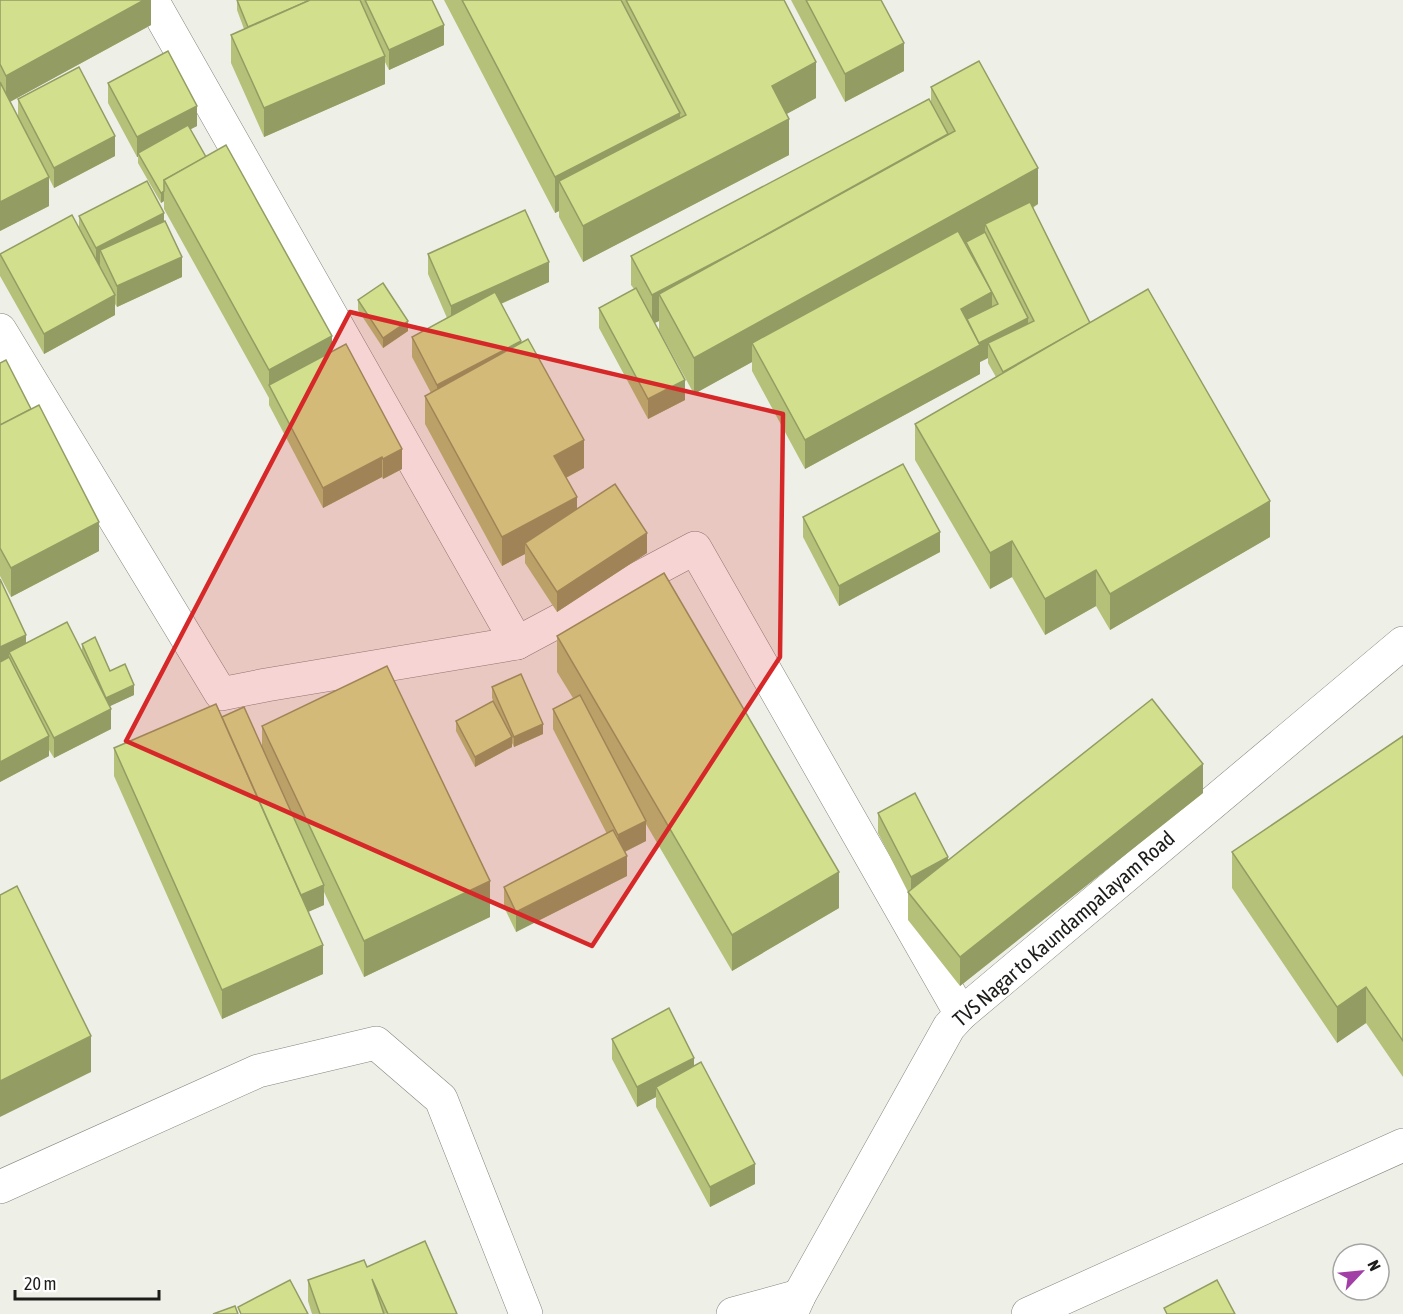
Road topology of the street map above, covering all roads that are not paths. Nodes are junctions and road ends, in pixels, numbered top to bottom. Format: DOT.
graph roads {
  1 [pos="152,0"];
  2 [pos="0,330"];
  3 [pos="1403,643"];
  4 [pos="517,644"];
  5 [pos="961,1014"];
  6 [pos="1403,1145"];
  7 [pos="0,1187"];
  8 [pos="795,1305"];
  9 [pos="525,1314"];
  10 [pos="733,1314"];
  11 [pos="1028,1314"];
  1 -- 4 [label="street"];
  2 -- 4 [label="street"];
  3 -- 5 [label="street, TVS Nagar to Kaundampalayam Road"];
  4 -- 5 [label="street"];
  5 -- 8 [label="street, TVS Nagar to Kaundampalayam Road"];
  6 -- 11 [label="street"];
  7 -- 9 [label="street"];
  8 -- 10 [label="street"];
}
